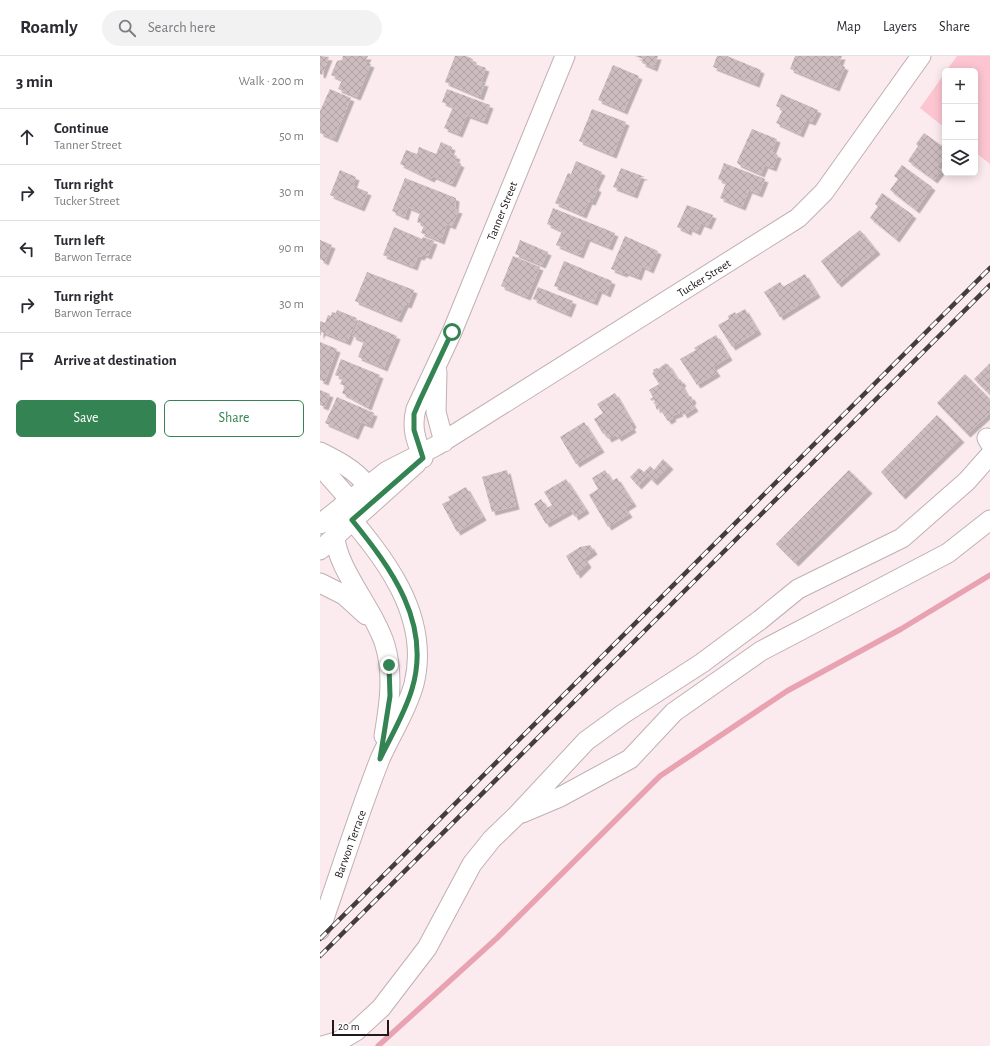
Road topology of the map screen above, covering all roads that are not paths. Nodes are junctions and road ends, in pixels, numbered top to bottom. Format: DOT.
graph roads {
  1 [pos="565,56"];
  2 [pos="921,56"];
  3 [pos="437,365"];
  4 [pos="989,446"];
  5 [pos="431,450"];
  6 [pos="320,452"];
  7 [pos="320,466"];
  8 [pos="367,485"];
  9 [pos="369,505"];
  10 [pos="348,509"];
  11 [pos="990,520"];
  12 [pos="320,524"];
  13 [pos="335,537"];
  14 [pos="320,550"];
  15 [pos="320,583"];
  16 [pos="384,643"];
  17 [pos="380,759"];
  18 [pos="517,815"];
  19 [pos="320,930"];
  20 [pos="322,1046"];
  1 -- 3 [label="street, Tanner Street"];
  2 -- 5 [label="street, Tucker Street"];
  3 -- 5 [label="street, Tanner Street"];
  3 -- 5 [label="street, Tanner Street"];
  4 -- 18 [label="street"];
  5 -- 8 [label="street, Tucker Street"];
  5 -- 9 [label="street, Tucker Street"];
  6 -- 8 [label="street"];
  7 -- 10 [label="street, Barwon Terrace"];
  8 -- 9 [label="street"];
  8 -- 10 [label="street, Tucker Street"];
  9 -- 10 [label="street"];
  10 -- 12 [label="street"];
  10 -- 13 [label="street"];
  10 -- 17 [label="street, Barwon Terrace"];
  11 -- 18 [label="street"];
  13 -- 14 [label="street"];
  13 -- 16 [label="street, Barwon Terrace"];
  15 -- 16 [label="street, Barwon Terrace"];
  16 -- 17 [label="street, Barwon Terrace"];
  17 -- 19 [label="street, Barwon Terrace"];
  18 -- 20 [label="street"];
}
